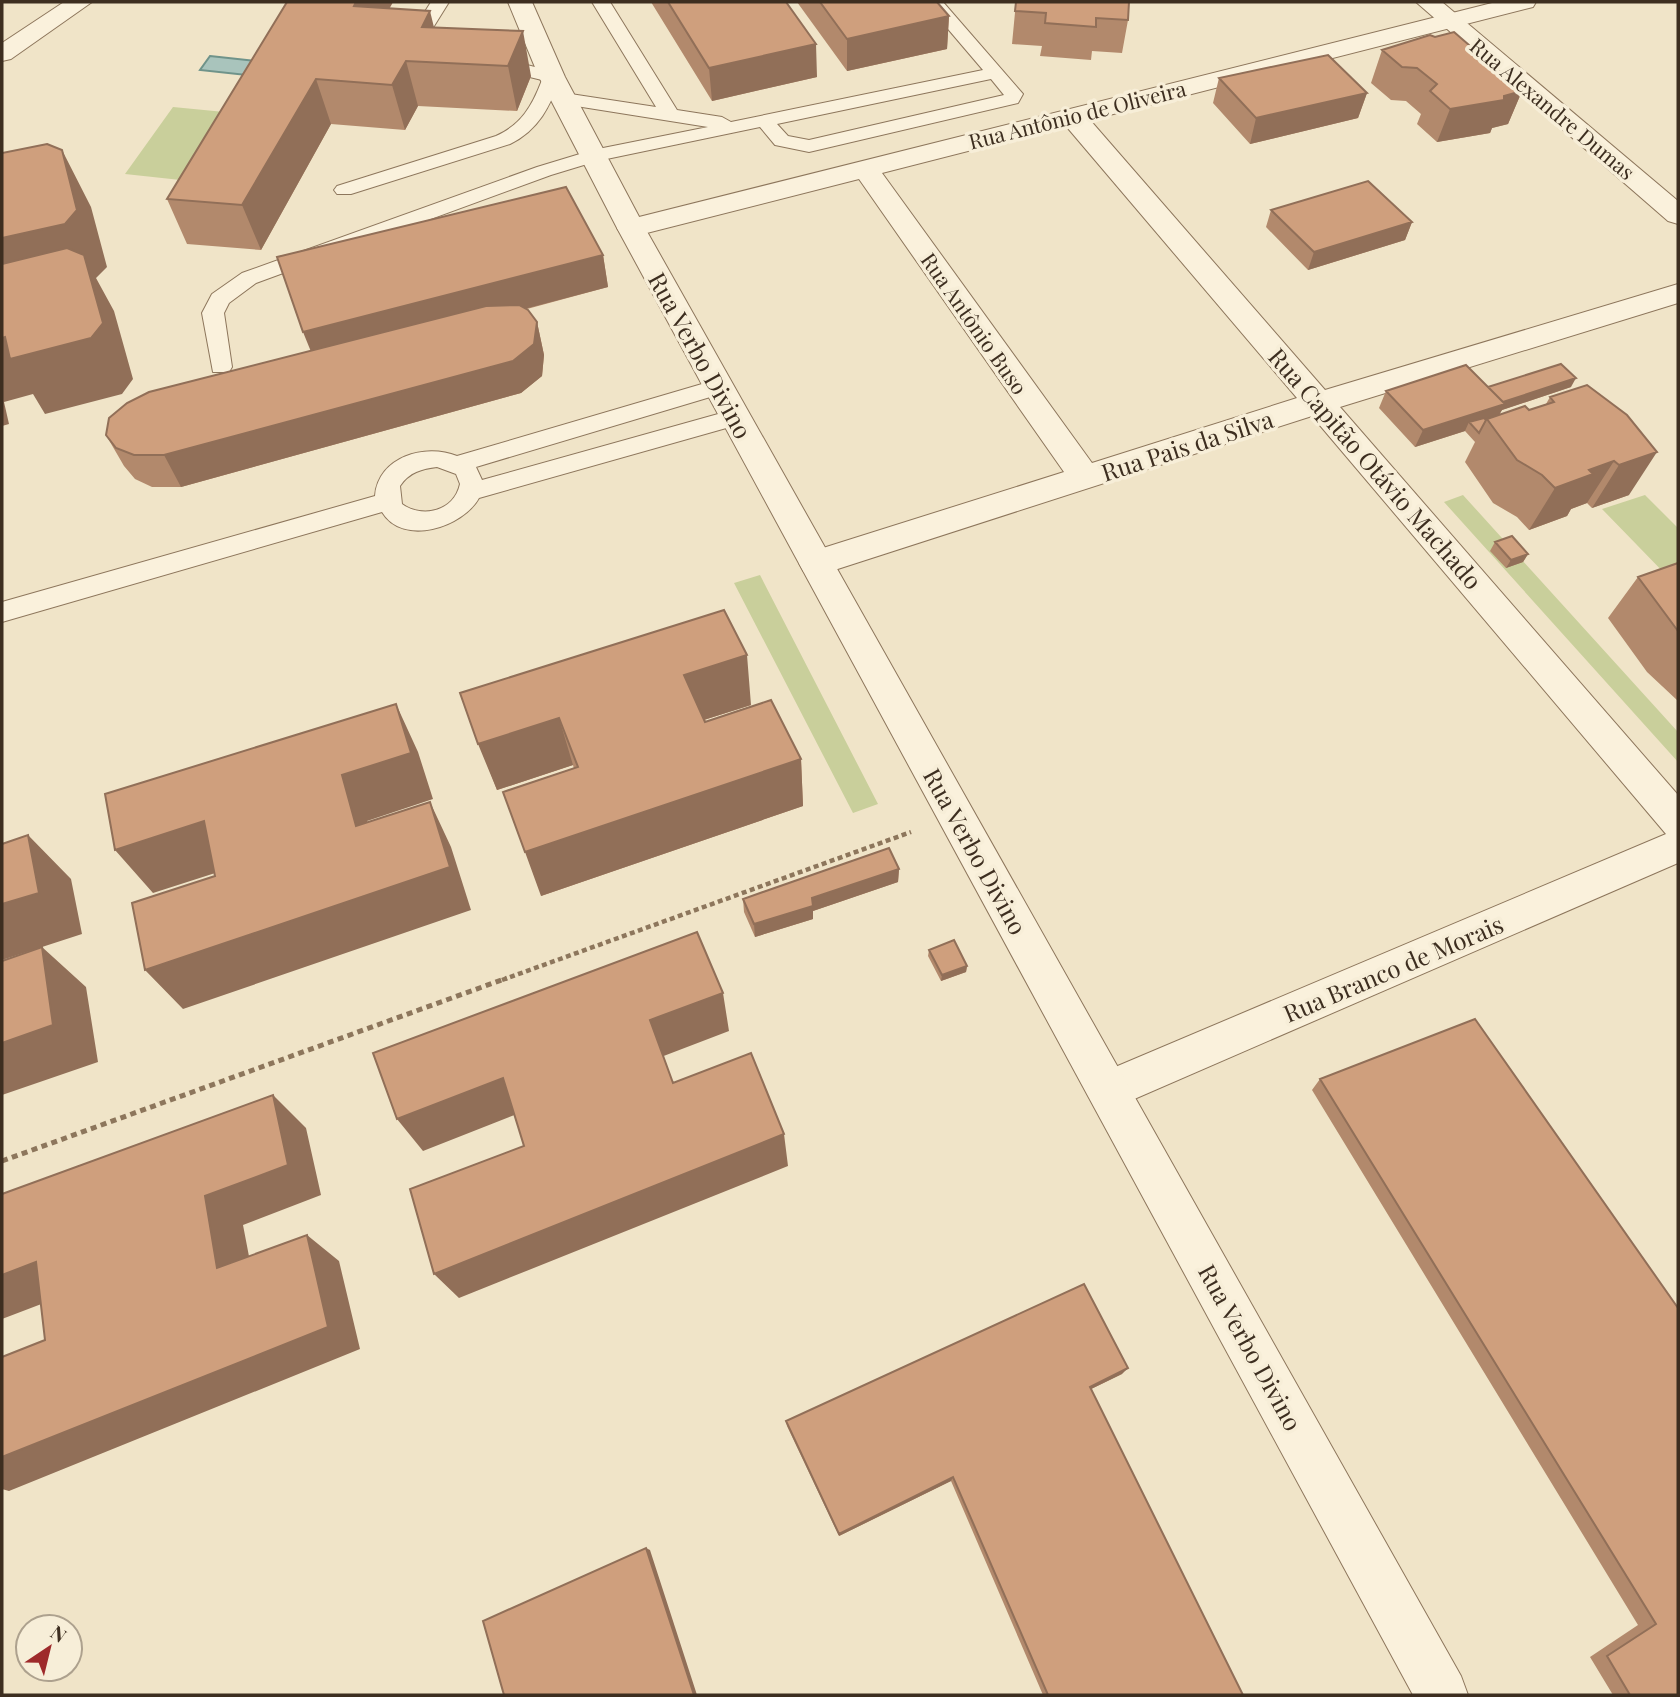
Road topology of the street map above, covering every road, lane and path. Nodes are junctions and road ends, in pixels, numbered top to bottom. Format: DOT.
graph roads {
  1 [pos="80,2"];
  2 [pos="440,2"];
  3 [pos="520,2"];
  4 [pos="601,2"];
  5 [pos="934,2"];
  6 [pos="1428,2"];
  7 [pos="1524,2"];
  8 [pos="1450,20"];
  9 [pos="434,47"];
  10 [pos="2,54"];
  11 [pos="474,57"];
  12 [pos="995,73"];
  13 [pos="563,98"];
  14 [pos="519,107"];
  15 [pos="538,111"];
  16 [pos="670,115"];
  17 [pos="1072,116"];
  18 [pos="765,121"];
  19 [pos="739,126"];
  20 [pos="593,156"];
  21 [pos="865,168"];
  22 [pos="344,190"];
  23 [pos="1678,215"];
  24 [pos="631,228"];
  25 [pos="1678,293"];
  26 [pos="220,368"];
  27 [pos="727,402"];
  28 [pos="1319,403"];
  29 [pos="458,464"];
  30 [pos="1085,477"];
  31 [pos="471,492"];
  32 [pos="386,502"];
  33 [pos="816,563"];
  34 [pos="2,612"];
  35 [pos="1678,822"];
  36 [pos="911,832"];
  37 [pos="1678,846"];
  38 [pos="1108,1090"];
  39 [pos="2,1161"];
  40 [pos="1443,1695"];
  1 -- 10 [label="street"];
  2 -- 9 [label="lane"];
  3 -- 13 [label="street, Rua Verbo Divino"];
  4 -- 16 [label="lane"];
  5 -- 12 [label="lane"];
  6 -- 8 [label="street, Rua Alexandre Dumas"];
  7 -- 8 [label="street, Rua Antônio de Oliveira"];
  8 -- 17 [label="street, Rua Antônio de Oliveira"];
  8 -- 23 [label="street, Rua Alexandre Dumas"];
  11 -- 13 [label="lane"];
  12 -- 18 [label="lane"];
  12 -- 18 [label="lane"];
  13 -- 15 [label="lane"];
  13 -- 15 [label="lane"];
  13 -- 16 [label="lane"];
  13 -- 20 [label="street, Rua Verbo Divino"];
  14 -- 15 [label="lane"];
  15 -- 22 [label="lane"];
  16 -- 19 [label="lane"];
  17 -- 21 [label="street, Rua Antônio de Oliveira"];
  17 -- 28 [label="street, Rua Capitão Otávio Machado"];
  18 -- 19 [label="lane"];
  19 -- 20 [label="lane"];
  20 -- 24 [label="street, Rua Verbo Divino"];
  20 -- 26 [label="lane"];
  21 -- 24 [label="street, Rua Antônio de Oliveira"];
  21 -- 30 [label="street, Rua Antônio Buso"];
  24 -- 27 [label="street, Rua Verbo Divino"];
  25 -- 28 [label="street, Rua Pais da Silva"];
  27 -- 29 [label="lane"];
  27 -- 31 [label="lane"];
  27 -- 33 [label="street, Rua Verbo Divino"];
  28 -- 30 [label="street, Rua Pais da Silva"];
  28 -- 35 [label="street, Rua Capitão Otávio Machado"];
  29 -- 31 [label="lane"];
  29 -- 32 [label="lane"];
  30 -- 33 [label="street, Rua Pais da Silva"];
  31 -- 32 [label="lane"];
  32 -- 34 [label="lane"];
  33 -- 38 [label="street, Rua Verbo Divino"];
  36 -- 39 [label="path"];
  37 -- 38 [label="street, Rua Branco de Morais"];
  38 -- 40 [label="street, Rua Verbo Divino"];
}
